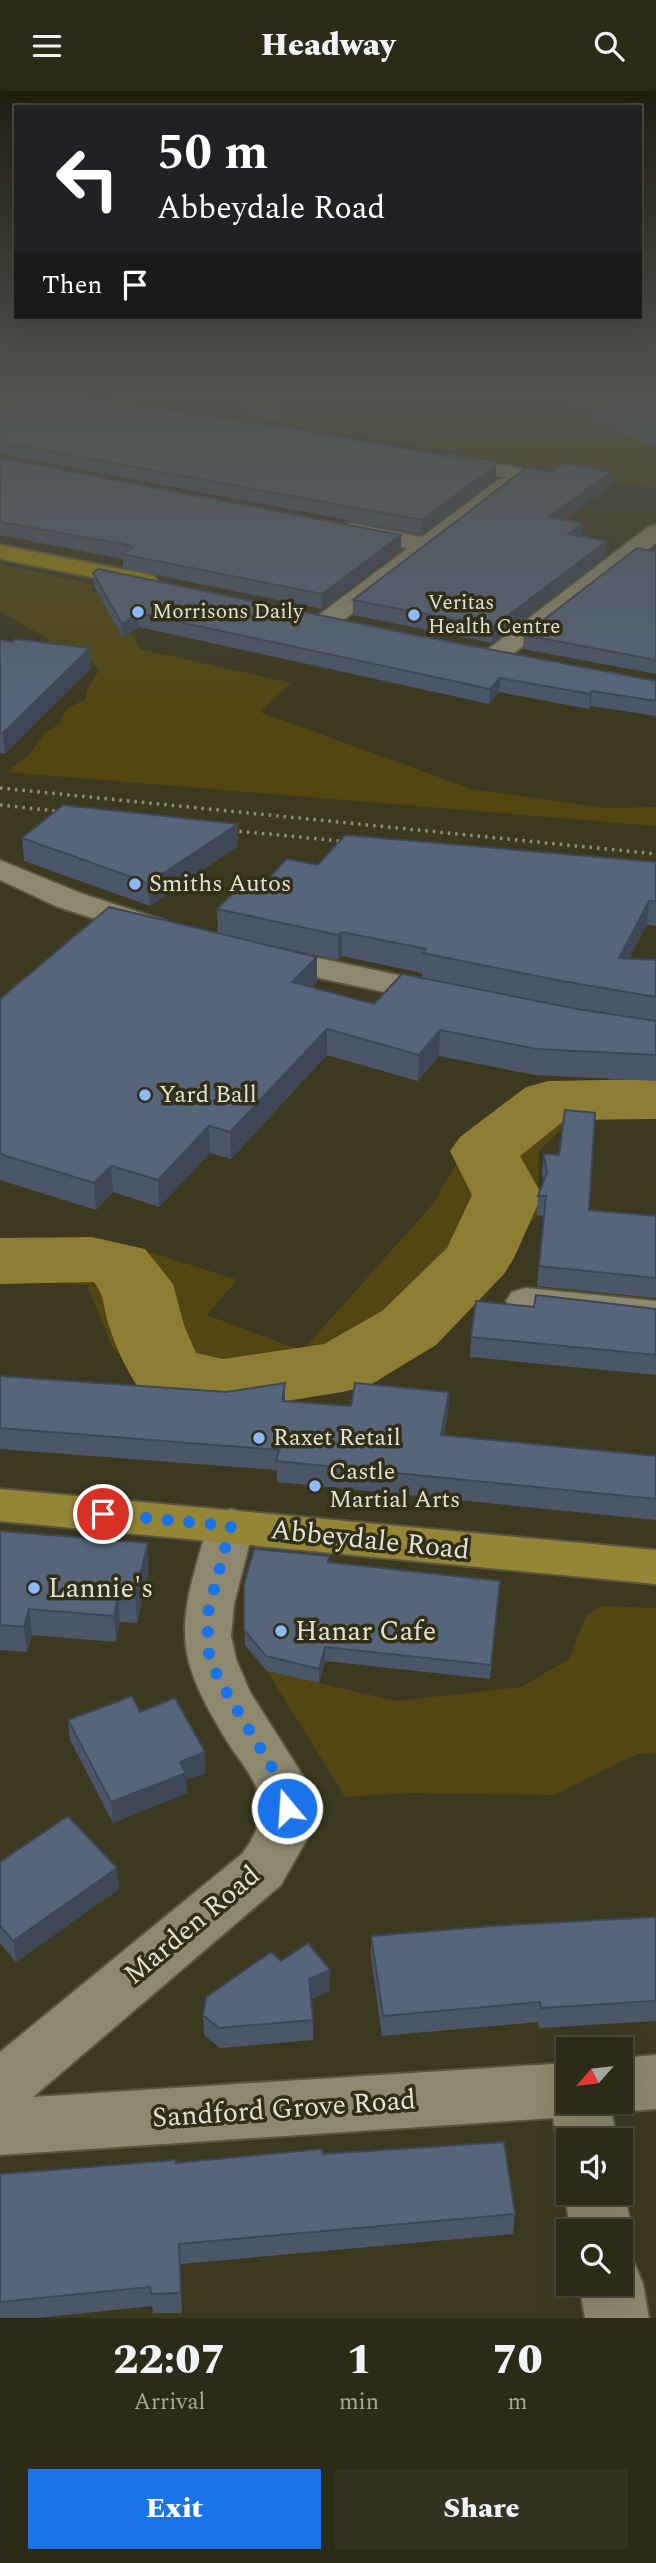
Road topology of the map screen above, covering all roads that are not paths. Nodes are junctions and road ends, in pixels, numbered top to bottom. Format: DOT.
graph roads {
  1 [pos="491,496"];
  2 [pos="329,526"];
  3 [pos="656,532"];
  4 [pos="425,545"];
  5 [pos="0,552"];
  6 [pos="167,585"];
  7 [pos="304,614"];
  8 [pos="329,619"];
  9 [pos="364,627"];
  10 [pos="470,649"];
  11 [pos="496,655"];
  12 [pos="534,662"];
  13 [pos="0,869"];
  14 [pos="178,935"];
  15 [pos="242,951"];
  16 [pos="471,1001"];
  17 [pos="526,1301"];
  18 [pos="656,1314"];
  19 [pos="0,1505"];
  20 [pos="231,1526"];
  21 [pos="656,1567"];
  22 [pos="656,2082"];
  23 [pos="634,2084"];
  24 [pos="0,2088"];
  25 [pos="556,2091"];
  26 [pos="0,2127"];
  27 [pos="613,2296"];
  28 [pos="617,2318"];
  1 -- 4 [label="street"];
  2 -- 4 [label="street"];
  3 -- 11 [label="street"];
  4 -- 8 [label="street"];
  5 -- 6 [label="highway"];
  7 -- 8 [label="highway"];
  8 -- 9 [label="highway"];
  10 -- 11 [label="highway"];
  11 -- 12 [label="highway"];
  13 -- 14 [label="street"];
  15 -- 16 [label="street"];
  17 -- 18 [label="street"];
  19 -- 20 [label="main road, Abbeydale Road"];
  20 -- 21 [label="main road, Abbeydale Road"];
  20 -- 24 [label="street, Marden Road"];
  22 -- 23 [label="street"];
  25 -- 26 [label="street, Sandford Grove Road"];
  27 -- 28 [label="street"];
}
